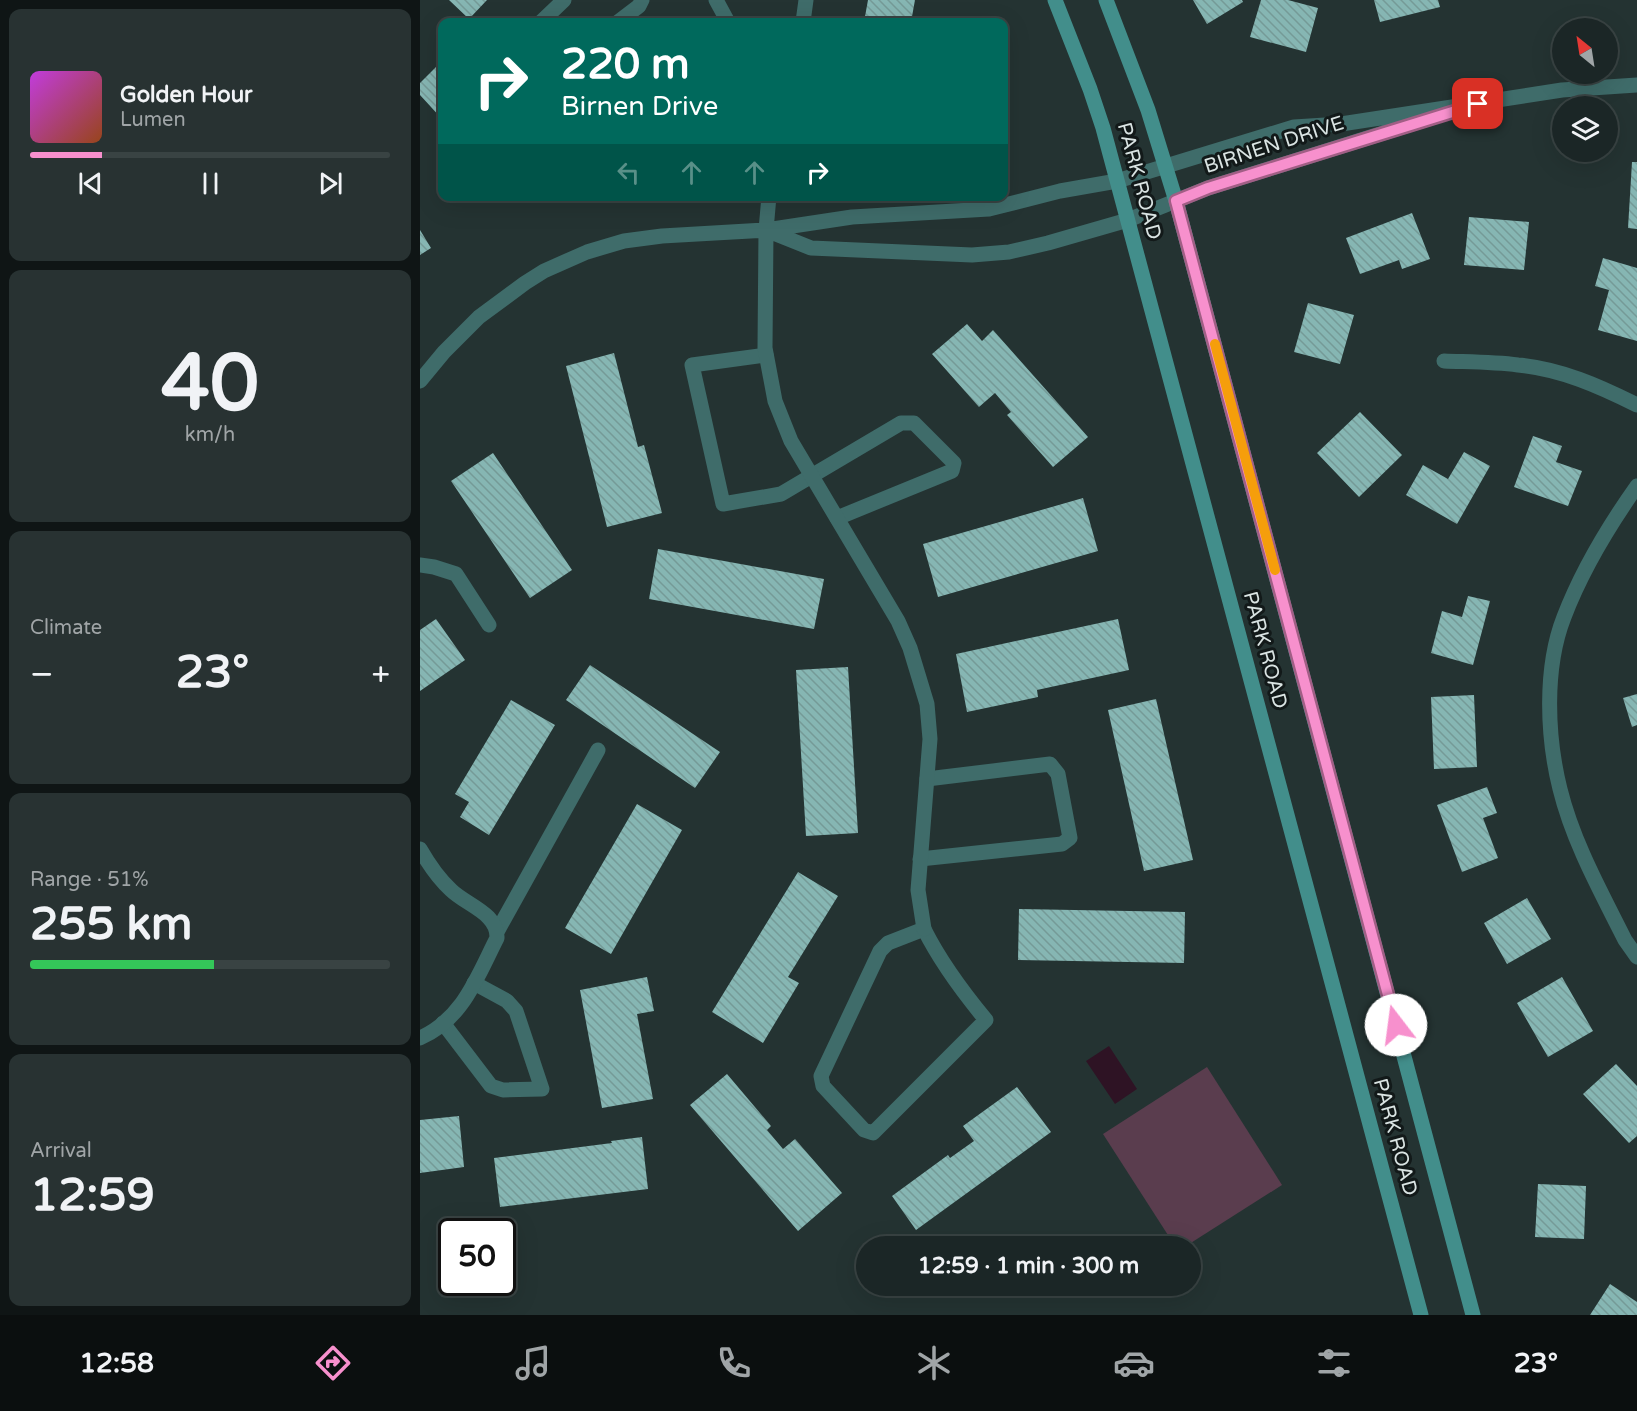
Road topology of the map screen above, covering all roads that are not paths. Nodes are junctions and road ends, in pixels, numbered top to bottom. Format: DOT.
graph roads {
  1 [pos="564,0"];
  2 [pos="642,0"];
  3 [pos="716,0"];
  4 [pos="806,0"];
  5 [pos="1055,0"];
  6 [pos="1106,0"];
  7 [pos="545,18"];
  8 [pos="623,18"];
  9 [pos="726,18"];
  10 [pos="804,18"];
  11 [pos="1637,85"];
  12 [pos="1478,104"];
  13 [pos="1167,166"];
  14 [pos="1117,181"];
  15 [pos="768,201"];
  16 [pos="1176,201"];
  17 [pos="1128,220"];
  18 [pos="766,230"];
  19 [pos="766,355"];
  20 [pos="1444,362"];
  21 [pos="420,381"];
  22 [pos="1637,405"];
  23 [pos="811,475"];
  24 [pos="1637,486"];
  25 [pos="837,518"];
  26 [pos="420,565"];
  27 [pos="489,625"];
  28 [pos="598,750"];
  29 [pos="927,779"];
  30 [pos="420,849"];
  31 [pos="920,859"];
  32 [pos="924,929"];
  33 [pos="498,930"];
  34 [pos="1637,957"];
  35 [pos="474,983"];
  36 [pos="443,1023"];
  37 [pos="420,1038"];
  38 [pos="1421,1315"];
  39 [pos="1473,1315"];
  1 -- 7 [label="street"];
  2 -- 8 [label="street"];
  3 -- 9 [label="street"];
  4 -- 10 [label="street"];
  5 -- 14 [label="main road, PARK ROAD"];
  6 -- 13 [label="main road, PARK ROAD"];
  11 -- 12 [label="street, BIRNEN DRIVE"];
  12 -- 13 [label="street, BIRNEN DRIVE"];
  12 -- 16 [label="street, BIRNEN DRIVE"];
  13 -- 14 [label="street, BIRNEN DRIVE"];
  13 -- 16 [label="main road, PARK ROAD"];
  14 -- 17 [label="main road, PARK ROAD"];
  14 -- 18 [label="street, BIRNEN DRIVE"];
  15 -- 18 [label="street"];
  16 -- 17 [label="street, BIRNEN DRIVE"];
  16 -- 39 [label="main road, PARK ROAD"];
  17 -- 18 [label="street, BIRNEN DRIVE"];
  17 -- 38 [label="main road, PARK ROAD"];
  18 -- 19 [label="street"];
  18 -- 21 [label="street, BIRNEN DRIVE"];
  19 -- 23 [label="street"];
  19 -- 23 [label="street"];
  20 -- 22 [label="street"];
  23 -- 25 [label="street"];
  23 -- 25 [label="street"];
  24 -- 34 [label="street"];
  25 -- 29 [label="street"];
  26 -- 27 [label="street"];
  28 -- 33 [label="street"];
  29 -- 31 [label="street"];
  29 -- 31 [label="street"];
  30 -- 33 [label="street"];
  31 -- 32 [label="street"];
  32 -- 32 [label="street"];
  33 -- 35 [label="street"];
  35 -- 36 [label="street"];
  35 -- 36 [label="street"];
  36 -- 37 [label="street"];
}
